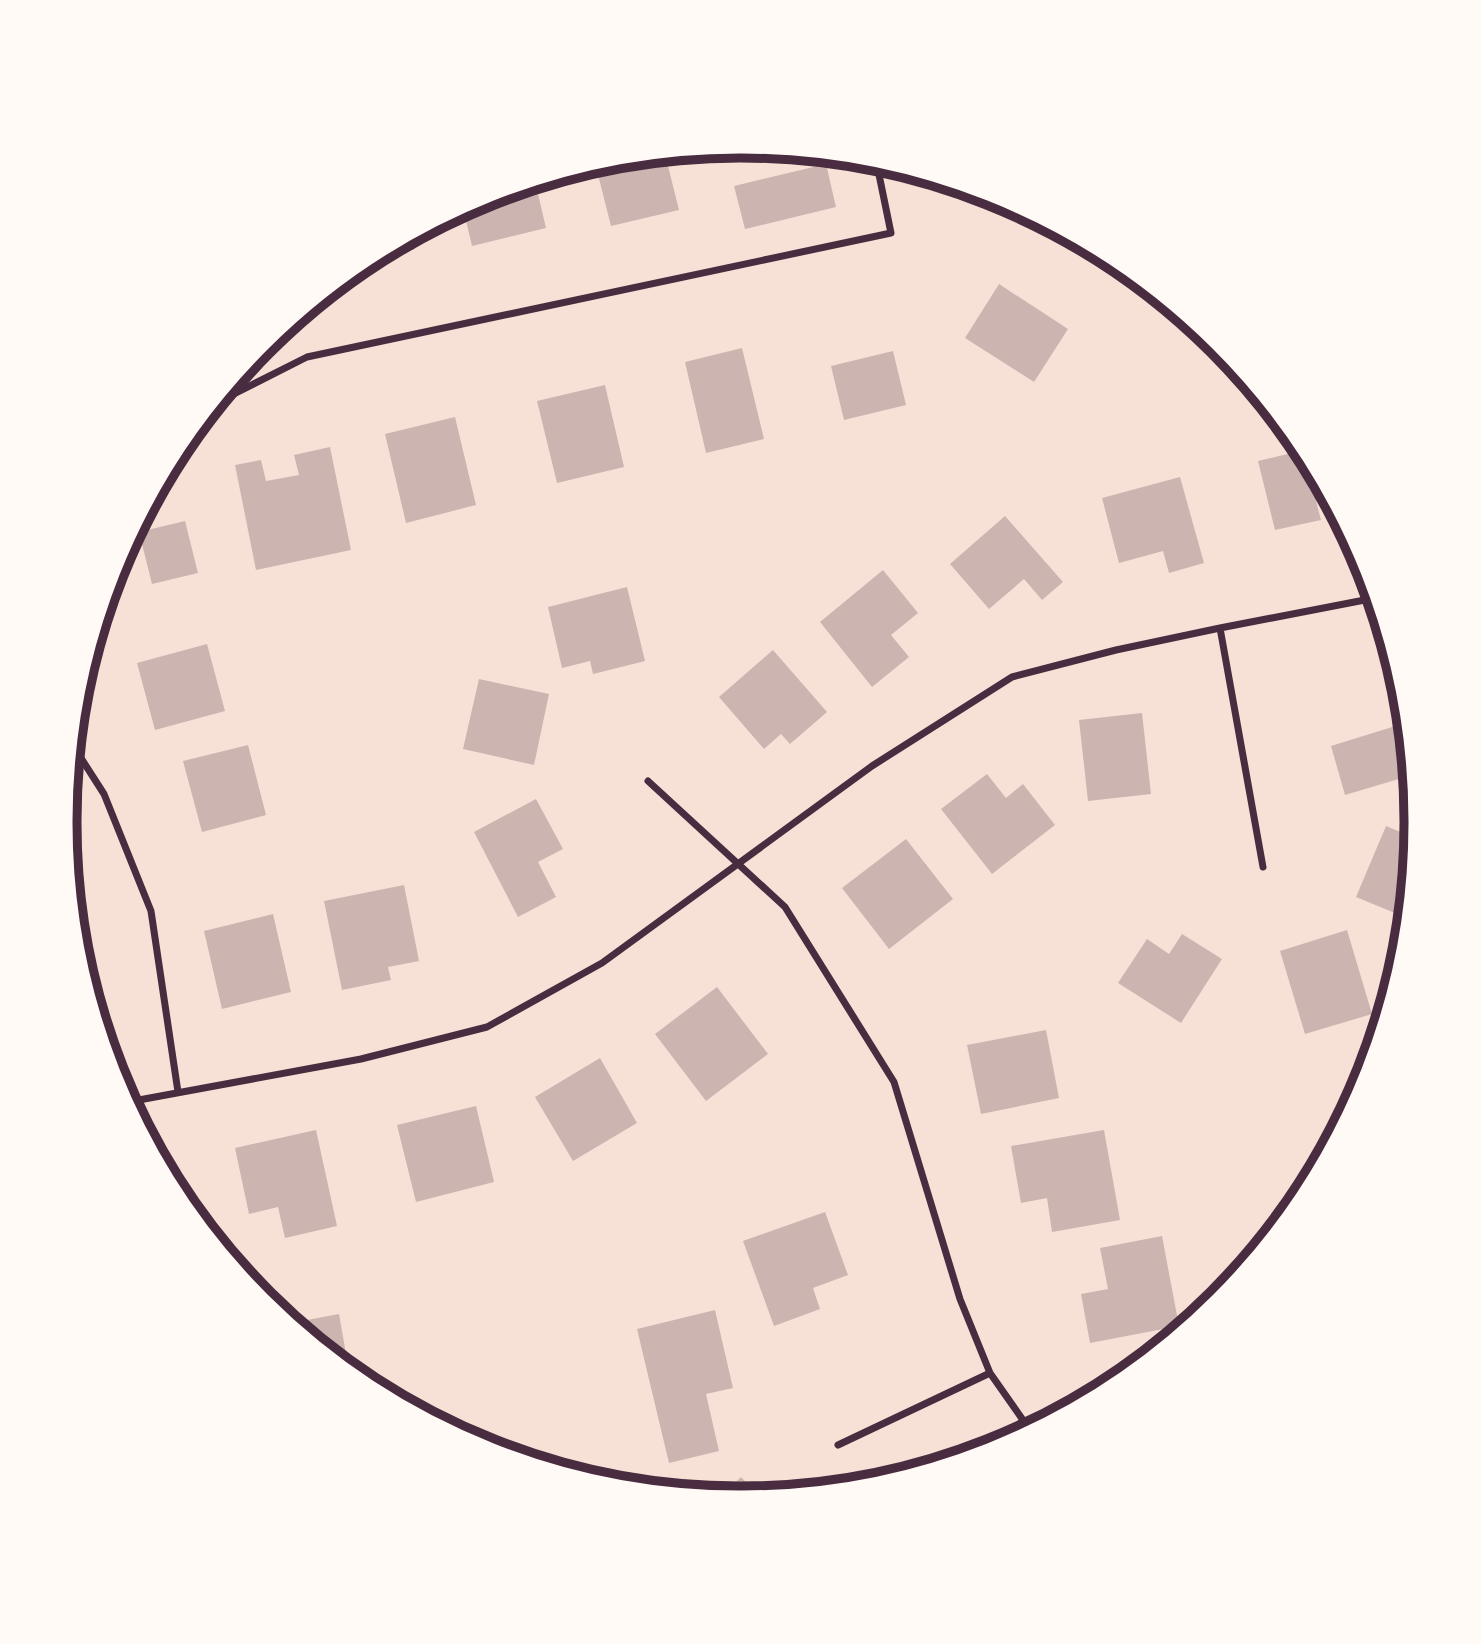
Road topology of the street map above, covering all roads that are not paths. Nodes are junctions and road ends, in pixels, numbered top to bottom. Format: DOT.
graph roads {
  1 [pos="879,173"];
  2 [pos="235,393"];
  3 [pos="1365,600"];
  4 [pos="1220,628"];
  5 [pos="80,757"];
  6 [pos="648,781"];
  7 [pos="740,864"];
  8 [pos="1263,867"];
  9 [pos="178,1092"];
  10 [pos="138,1100"];
  11 [pos="989,1373"];
  12 [pos="1024,1422"];
  13 [pos="838,1445"];
  1 -- 2 [label="street"];
  3 -- 4 [label="street"];
  4 -- 7 [label="street"];
  4 -- 8 [label="street"];
  5 -- 9 [label="street"];
  6 -- 7 [label="street"];
  7 -- 9 [label="street"];
  7 -- 11 [label="street"];
  9 -- 10 [label="street"];
  11 -- 12 [label="street"];
  11 -- 13 [label="street"];
}
